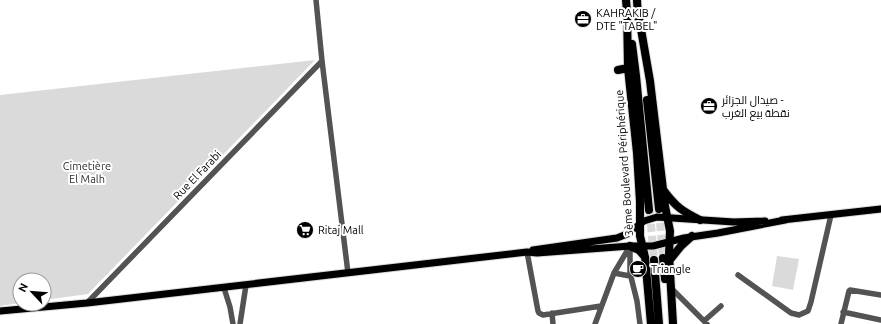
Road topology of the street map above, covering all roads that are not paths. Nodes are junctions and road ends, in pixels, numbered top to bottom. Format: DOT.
graph roads {
  1 [pos="316,0"];
  2 [pos="626,0"];
  3 [pos="637,0"];
  4 [pos="627,12"];
  5 [pos="638,12"];
  6 [pos="322,60"];
  7 [pos="628,68"];
  8 [pos="618,70"];
  9 [pos="663,190"];
  10 [pos="659,209"];
  11 [pos="881,209"];
  12 [pos="649,210"];
  13 [pos="831,215"];
  14 [pos="668,217"];
  15 [pos="700,220"];
  16 [pos="785,220"];
  17 [pos="640,224"];
  18 [pos="692,236"];
  19 [pos="669,242"];
  20 [pos="630,246"];
  21 [pos="643,247"];
  22 [pos="527,252"];
  23 [pos="645,257"];
  24 [pos="666,259"];
  25 [pos="654,260"];
  26 [pos="348,273"];
  27 [pos="614,273"];
  28 [pos="738,275"];
  29 [pos="630,276"];
  30 [pos="246,285"];
  31 [pos="670,287"];
  32 [pos="224,288"];
  33 [pos="881,295"];
  34 [pos="87,303"];
  35 [pos="601,306"];
  36 [pos="721,306"];
  37 [pos="0,311"];
  38 [pos="843,312"];
  39 [pos="552,313"];
  40 [pos="881,320"];
  41 [pos="705,322"];
  42 [pos="233,324"];
  43 [pos="240,324"];
  44 [pos="553,324"];
  45 [pos="595,324"];
  46 [pos="640,324"];
  47 [pos="651,324"];
  48 [pos="659,324"];
  49 [pos="668,324"];
  50 [pos="673,324"];
  51 [pos="841,324"];
  1 -- 6 [label="street"];
  2 -- 4 [label="highway, 3ème Boulevard Périphérique"];
  3 -- 5 [label="highway"];
  4 -- 7 [label="highway, 3ème Boulevard Périphérique"];
  4 -- 12 [label="highway"];
  5 -- 9 [label="highway"];
  5 -- 10 [label="highway"];
  6 -- 26 [label="street"];
  6 -- 34 [label="street, Rue El Farabi"];
  7 -- 8 [label="highway"];
  7 -- 17 [label="highway, 3ème Boulevard Périphérique"];
  9 -- 14 [label="highway"];
  9 -- 15 [label="highway"];
  11 -- 13 [label="main road"];
  13 -- 16 [label="main road"];
  13 -- 28 [label="street"];
  14 -- 15 [label="main road"];
  14 -- 17 [label="main road"];
  14 -- 19 [label="highway"];
  15 -- 16 [label="main road"];
  16 -- 18 [label="main road"];
  17 -- 21 [label="highway, 3ème Boulevard Périphérique"];
  17 -- 22 [label="main road"];
  18 -- 19 [label="main road"];
  18 -- 24 [label="highway"];
  19 -- 21 [label="main road"];
  19 -- 24 [label="highway"];
  20 -- 21 [label="main road"];
  20 -- 22 [label="main road"];
  20 -- 23 [label="highway"];
  20 -- 27 [label="street"];
  20 -- 29 [label="street"];
  21 -- 23 [label="highway, 3ème Boulevard Périphérique"];
  22 -- 26 [label="main road"];
  22 -- 39 [label="street"];
  23 -- 47 [label="highway, 3ème Boulevard Périphérique"];
  24 -- 31 [label="highway"];
  24 -- 49 [label="highway"];
  25 -- 48 [label="highway"];
  26 -- 30 [label="main road"];
  27 -- 29 [label="street"];
  27 -- 35 [label="street"];
  29 -- 46 [label="street"];
  30 -- 32 [label="main road"];
  30 -- 43 [label="street"];
  31 -- 41 [label="street"];
  31 -- 50 [label="highway"];
  32 -- 34 [label="main road"];
  32 -- 42 [label="street"];
  33 -- 38 [label="street"];
  34 -- 37 [label="main road"];
  35 -- 39 [label="street"];
  35 -- 45 [label="street"];
  36 -- 41 [label="street"];
  38 -- 40 [label="street"];
  38 -- 51 [label="street"];
  39 -- 44 [label="street"];
}
